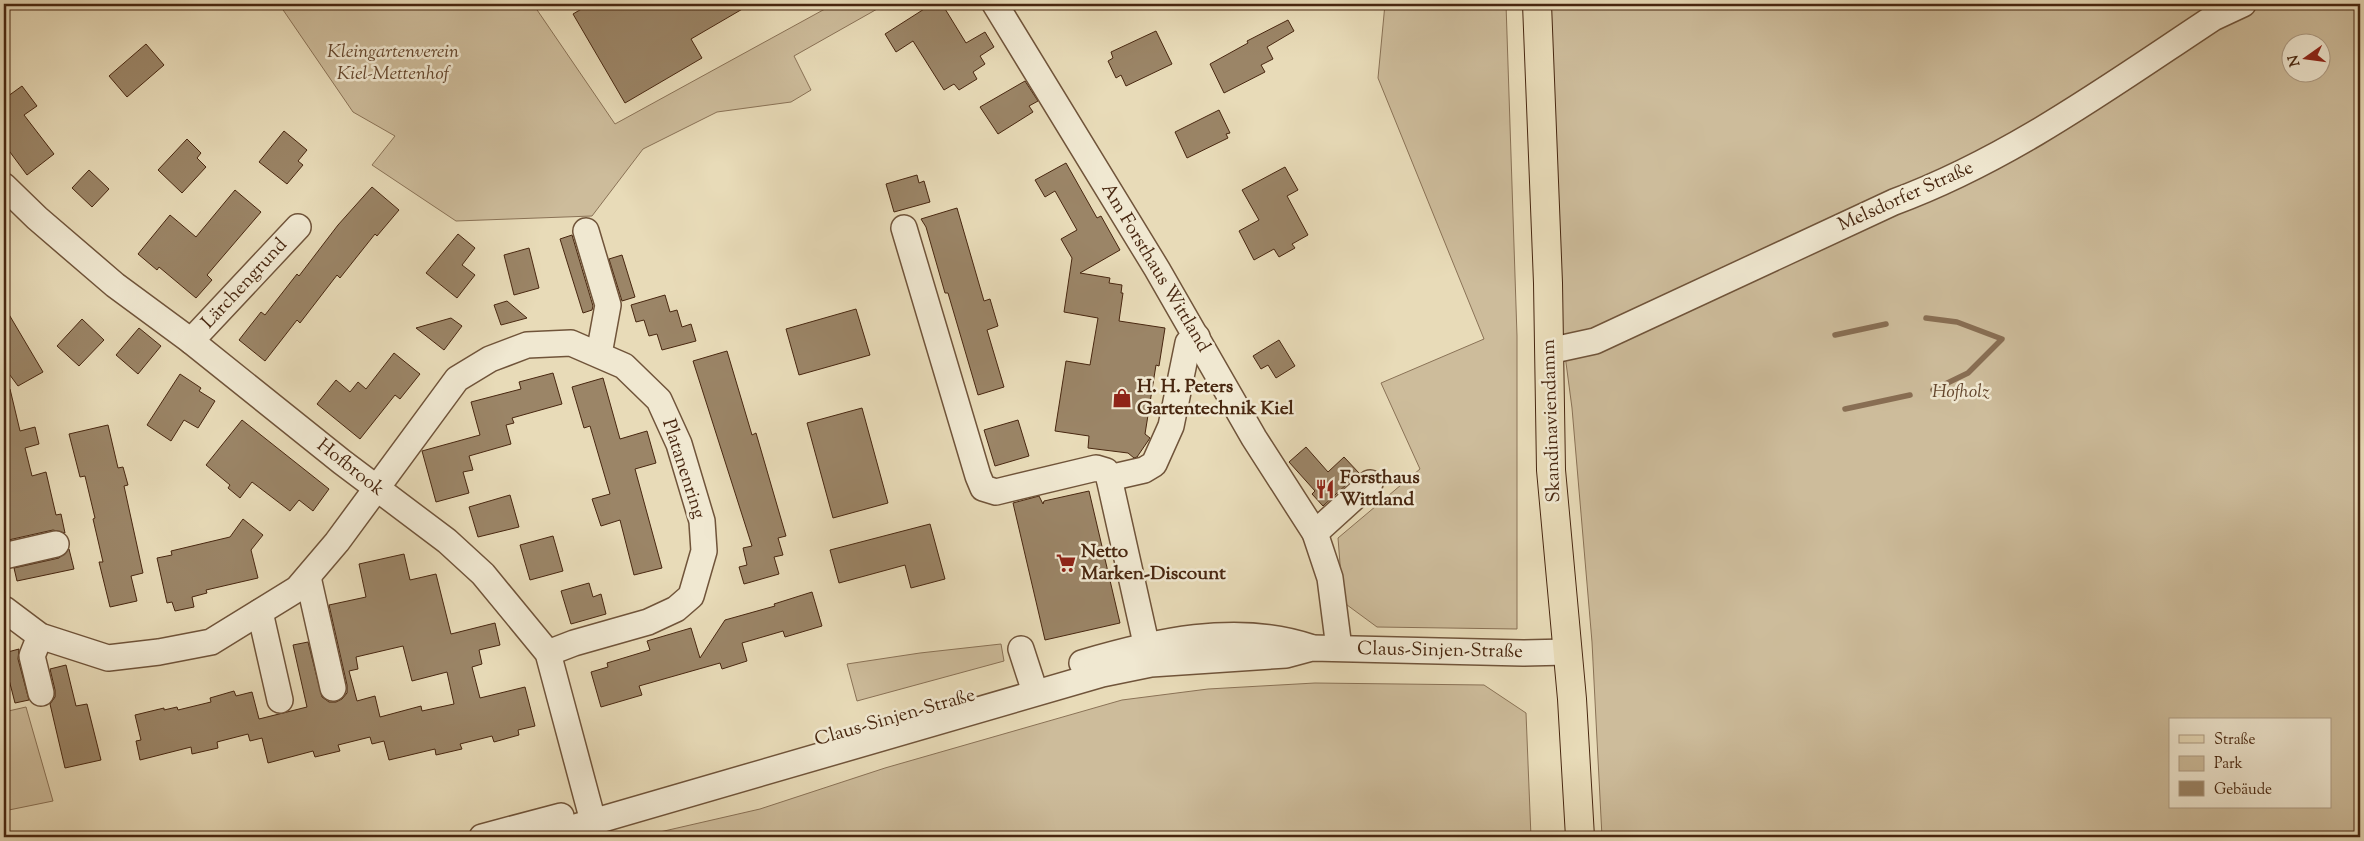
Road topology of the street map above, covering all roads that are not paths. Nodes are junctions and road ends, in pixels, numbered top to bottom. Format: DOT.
graph roads {
  1 [pos="995,4"];
  2 [pos="1537,4"];
  3 [pos="2243,4"];
  4 [pos="4,186"];
  5 [pos="298,228"];
  6 [pos="904,228"];
  7 [pos="586,231"];
  8 [pos="1197,337"];
  9 [pos="191,341"];
  10 [pos="1549,351"];
  11 [pos="598,354"];
  12 [pos="1109,478"];
  13 [pos="1370,483"];
  14 [pos="375,488"];
  15 [pos="1314,533"];
  16 [pos="56,544"];
  17 [pos="4,556"];
  18 [pos="308,577"];
  19 [pos="4,608"];
  20 [pos="260,612"];
  21 [pos="40,636"];
  22 [pos="1339,648"];
  23 [pos="1021,649"];
  24 [pos="1567,652"];
  25 [pos="548,653"];
  26 [pos="1149,654"];
  27 [pos="1033,685"];
  28 [pos="333,688"];
  29 [pos="41,693"];
  30 [pos="280,700"];
  31 [pos="591,815"];
  32 [pos="482,837"];
  33 [pos="541,837"];
  34 [pos="1580,837"];
  1 -- 8 [label="street, Am Forsthaus Wittland"];
  2 -- 10 [label="main road, Skandinaviendamm"];
  3 -- 10 [label="street, Melsdorfer Straße"];
  4 -- 9 [label="street, Hofbrook"];
  5 -- 9 [label="street, Lärchengrund"];
  6 -- 12 [label="street"];
  7 -- 11 [label="street"];
  8 -- 12 [label="street"];
  8 -- 15 [label="street, Am Forsthaus Wittland"];
  9 -- 14 [label="street, Hofbrook"];
  10 -- 24 [label="main road, Skandinaviendamm"];
  11 -- 14 [label="street, Platanenring"];
  11 -- 25 [label="street, Platanenring"];
  12 -- 26 [label="street"];
  13 -- 15 [label="street"];
  14 -- 18 [label="street, Platanenring"];
  14 -- 25 [label="street, Hofbrook"];
  15 -- 22 [label="street, Am Forsthaus Wittland"];
  16 -- 17 [label="street"];
  18 -- 20 [label="street, Platanenring"];
  18 -- 28 [label="street"];
  19 -- 21 [label="street, Platanenring"];
  20 -- 21 [label="street, Platanenring"];
  20 -- 30 [label="street"];
  21 -- 29 [label="street"];
  22 -- 24 [label="street, Claus-Sinjen-Straße"];
  22 -- 26 [label="street, Claus-Sinjen-Straße"];
  23 -- 27 [label="street"];
  24 -- 34 [label="main road, Skandinaviendamm"];
  25 -- 31 [label="street, Hofbrook"];
  26 -- 27 [label="street, Claus-Sinjen-Straße"];
  27 -- 31 [label="street, Claus-Sinjen-Straße"];
  31 -- 32 [label="street, Claus-Sinjen-Straße"];
  31 -- 33 [label="street, Claus-Sinjen-Straße"];
}
